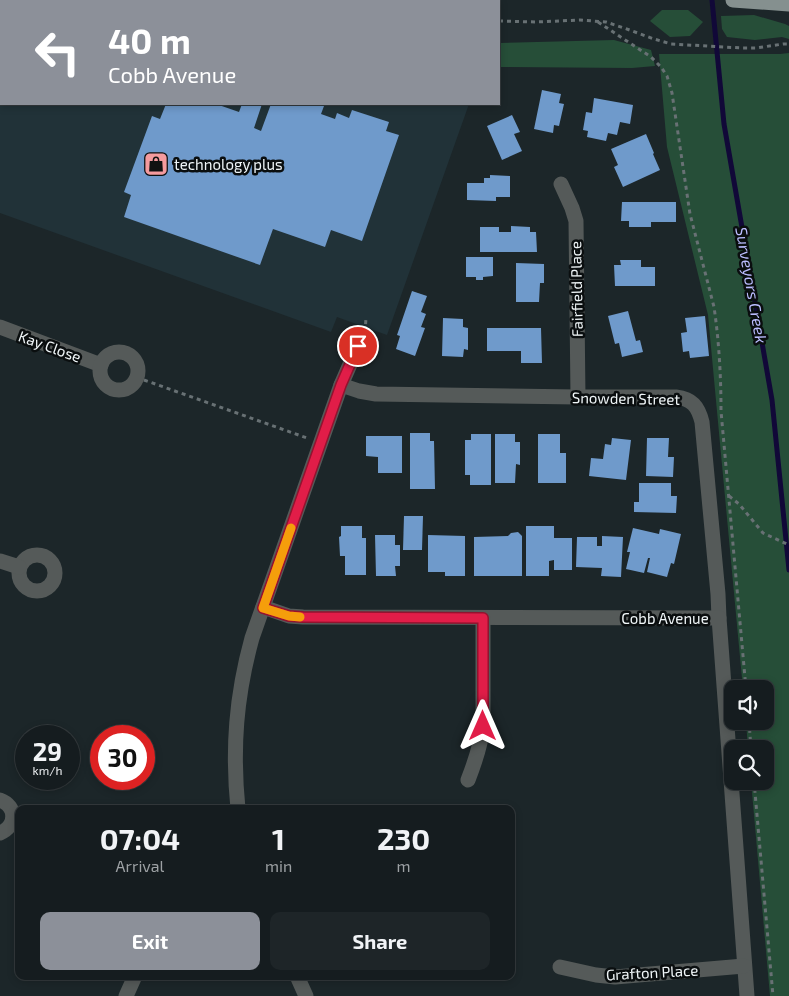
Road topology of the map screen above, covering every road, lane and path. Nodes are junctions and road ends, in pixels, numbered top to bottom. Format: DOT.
graph roads {
  1 [pos="733,0"];
  2 [pos="789,4"];
  3 [pos="500,21"];
  4 [pos="598,22"];
  5 [pos="789,44"];
  6 [pos="561,184"];
  7 [pos="0,327"];
  8 [pos="358,346"];
  9 [pos="101,365"];
  10 [pos="144,380"];
  11 [pos="341,385"];
  12 [pos="578,397"];
  13 [pos="310,439"];
  14 [pos="729,496"];
  15 [pos="789,545"];
  16 [pos="0,560"];
  17 [pos="19,567"];
  18 [pos="263,608"];
  19 [pos="483,618"];
  20 [pos="719,618"];
  21 [pos="745,680"];
  22 [pos="468,780"];
  23 [pos="755,790"];
  24 [pos="0,800"];
  25 [pos="238,805"];
  26 [pos="0,833"];
  27 [pos="744,966"];
  28 [pos="560,967"];
  29 [pos="133,980"];
  30 [pos="299,980"];
  31 [pos="126,996"];
  32 [pos="306,996"];
  33 [pos="747,996"];
  34 [pos="772,996"];
  1 -- 2 [label="main road"];
  3 -- 4 [label="path"];
  4 -- 5 [label="path"];
  4 -- 14 [label="path"];
  6 -- 12 [label="street, Fairfield Place"];
  7 -- 9 [label="street, Kay Close"];
  8 -- 11 [label="street"];
  10 -- 13 [label="path"];
  11 -- 12 [label="street, Snowden Street"];
  11 -- 18 [label="street"];
  12 -- 20 [label="street, Snowden Street"];
  14 -- 15 [label="path"];
  14 -- 21 [label="path"];
  16 -- 17 [label="street"];
  18 -- 19 [label="street, Cobb Avenue"];
  18 -- 25 [label="street"];
  19 -- 20 [label="street, Cobb Avenue"];
  19 -- 22 [label="street"];
  20 -- 27 [label="street, Cobb Avenue"];
  23 -- 34 [label="path"];
  24 -- 26 [label="street"];
  27 -- 28 [label="street, Grafton Place"];
  27 -- 33 [label="street, Cobb Avenue"];
  29 -- 31 [label="street"];
  30 -- 32 [label="street"];
}
